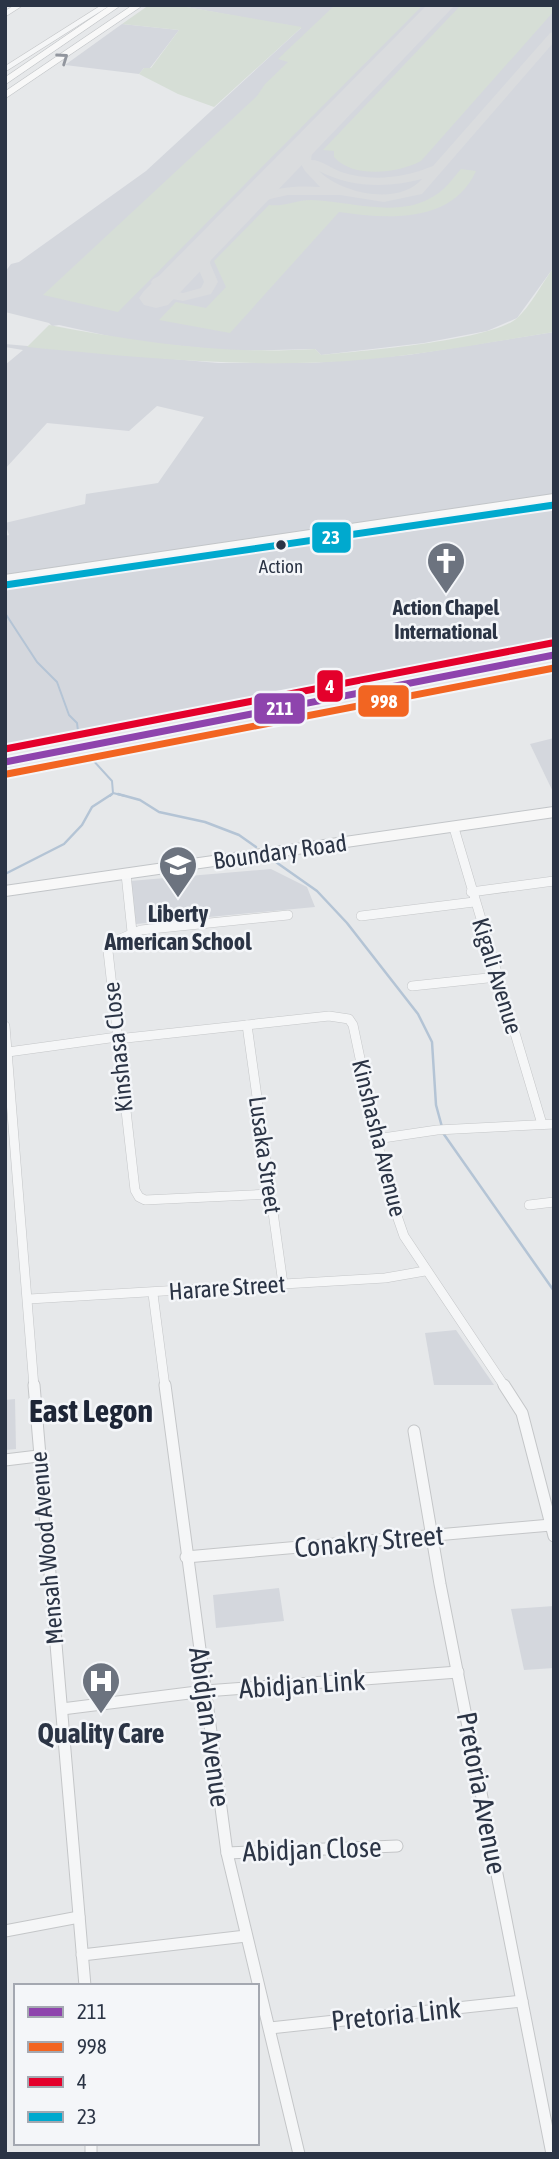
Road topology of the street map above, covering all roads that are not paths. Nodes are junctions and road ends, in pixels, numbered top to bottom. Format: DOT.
graph roads {
  1 [pos="19,5"];
  2 [pos="106,5"];
  3 [pos="116,5"];
  4 [pos="138,5"];
  5 [pos="5,14"];
  6 [pos="5,69"];
  7 [pos="5,81"];
  8 [pos="5,95"];
  9 [pos="554,498"];
  10 [pos="554,505"];
  11 [pos="5,579"];
  12 [pos="5,585"];
  13 [pos="554,643"];
  14 [pos="554,655"];
  15 [pos="5,749"];
  16 [pos="5,762"];
  17 [pos="554,812"];
  18 [pos="454,828"];
  19 [pos="126,874"];
  20 [pos="554,881"];
  21 [pos="17,889"];
  22 [pos="5,891"];
  23 [pos="5,897"];
  24 [pos="472,897"];
  25 [pos="288,915"];
  26 [pos="361,916"];
  27 [pos="132,932"];
  28 [pos="497,977"];
  29 [pos="412,986"];
  30 [pos="247,1025"];
  31 [pos="5,1026"];
  32 [pos="117,1038"];
  33 [pos="8,1052"];
  34 [pos="542,1124"];
  35 [pos="554,1124"];
  36 [pos="376,1139"];
  37 [pos="271,1194"];
  38 [pos="554,1202"];
  39 [pos="529,1205"];
  40 [pos="425,1271"];
  41 [pos="283,1284"];
  42 [pos="153,1294"];
  43 [pos="29,1299"];
  44 [pos="414,1431"];
  45 [pos="38,1456"];
  46 [pos="5,1460"];
  47 [pos="553,1531"];
  48 [pos="432,1535"];
  49 [pos="186,1557"];
  50 [pos="458,1672"];
  51 [pos="205,1692"];
  52 [pos="62,1709"];
  53 [pos="397,1846"];
  54 [pos="227,1853"];
  55 [pos="79,1917"];
  56 [pos="5,1931"];
  57 [pos="246,1936"];
  58 [pos="82,1955"];
  59 [pos="85,1984"];
  60 [pos="259,1984"];
  61 [pos="259,1986"];
  62 [pos="522,2001"];
  63 [pos="270,2028"];
  64 [pos="299,2154"];
  65 [pos="552,2154"];
  1 -- 5 [label="street"];
  2 -- 6 [label="street"];
  3 -- 7 [label="main road"];
  8 -- 4 [label="main road, one-way"];
  9 -- 11 [label="main road"];
  10 -- 12 [label="main road"];
  13 -- 15 [label="highway"];
  14 -- 16 [label="highway"];
  17 -- 18 [label="main road, Boundary Road"];
  18 -- 19 [label="main road, Boundary Road"];
  18 -- 24 [label="street, Kigali Avenue"];
  19 -- 21 [label="main road, Boundary Road"];
  19 -- 27 [label="street"];
  20 -- 24 [label="street"];
  21 -- 22 [label="main road, Boundary Road"];
  21 -- 23 [label="main road"];
  24 -- 26 [label="street"];
  24 -- 28 [label="street, Kigali Avenue"];
  25 -- 27 [label="street"];
  27 -- 32 [label="street, Kinshasa Close"];
  28 -- 29 [label="street"];
  28 -- 34 [label="street, Kigali Avenue"];
  30 -- 32 [label="street, Kinshasha Avenue"];
  30 -- 36 [label="street, Kinshasha Avenue"];
  30 -- 37 [label="street, Lusaka Street"];
  31 -- 33 [label="street, Mensah Wood Avenue"];
  32 -- 33 [label="street, Kinshasha Avenue"];
  32 -- 37 [label="street, Kinshasa Close"];
  33 -- 43 [label="street, Mensah Wood Avenue"];
  34 -- 35 [label="street"];
  34 -- 36 [label="street"];
  36 -- 40 [label="street, Kinshasha Avenue"];
  37 -- 41 [label="street, Lusaka Street"];
  38 -- 39 [label="street"];
  40 -- 41 [label="street, Harare Street"];
  40 -- 47 [label="street, Kinshasha Avenue"];
  41 -- 42 [label="street, Harare Street"];
  42 -- 43 [label="street, Harare Street"];
  42 -- 49 [label="street, Abidjan Avenue"];
  43 -- 45 [label="street, Mensah Wood Avenue"];
  44 -- 48 [label="street, Pretoria Avenue"];
  45 -- 46 [label="street"];
  45 -- 52 [label="street, Mensah Wood Avenue"];
  47 -- 48 [label="street, Conakry Street"];
  48 -- 49 [label="street, Conakry Street"];
  48 -- 50 [label="street, Pretoria Avenue"];
  49 -- 51 [label="street, Abidjan Avenue"];
  50 -- 51 [label="street, Abidjan Link"];
  50 -- 62 [label="street, Pretoria Avenue"];
  51 -- 52 [label="street, Abidjan Link"];
  51 -- 54 [label="street, Abidjan Avenue"];
  52 -- 55 [label="street, Mensah Wood Avenue"];
  53 -- 54 [label="street, Abidjan Close"];
  54 -- 57 [label="street, Abidjan Avenue"];
  55 -- 56 [label="street"];
  55 -- 58 [label="street, Mensah Wood Avenue"];
  57 -- 58 [label="street"];
  57 -- 60 [label="street, Abidjan Avenue"];
  58 -- 59 [label="street, Mensah Wood Avenue"];
  61 -- 63 [label="street, Abidjan Avenue"];
  62 -- 63 [label="street, Pretoria Link"];
  62 -- 65 [label="street, Pretoria Avenue"];
  63 -- 64 [label="street, Abidjan Avenue"];
}
